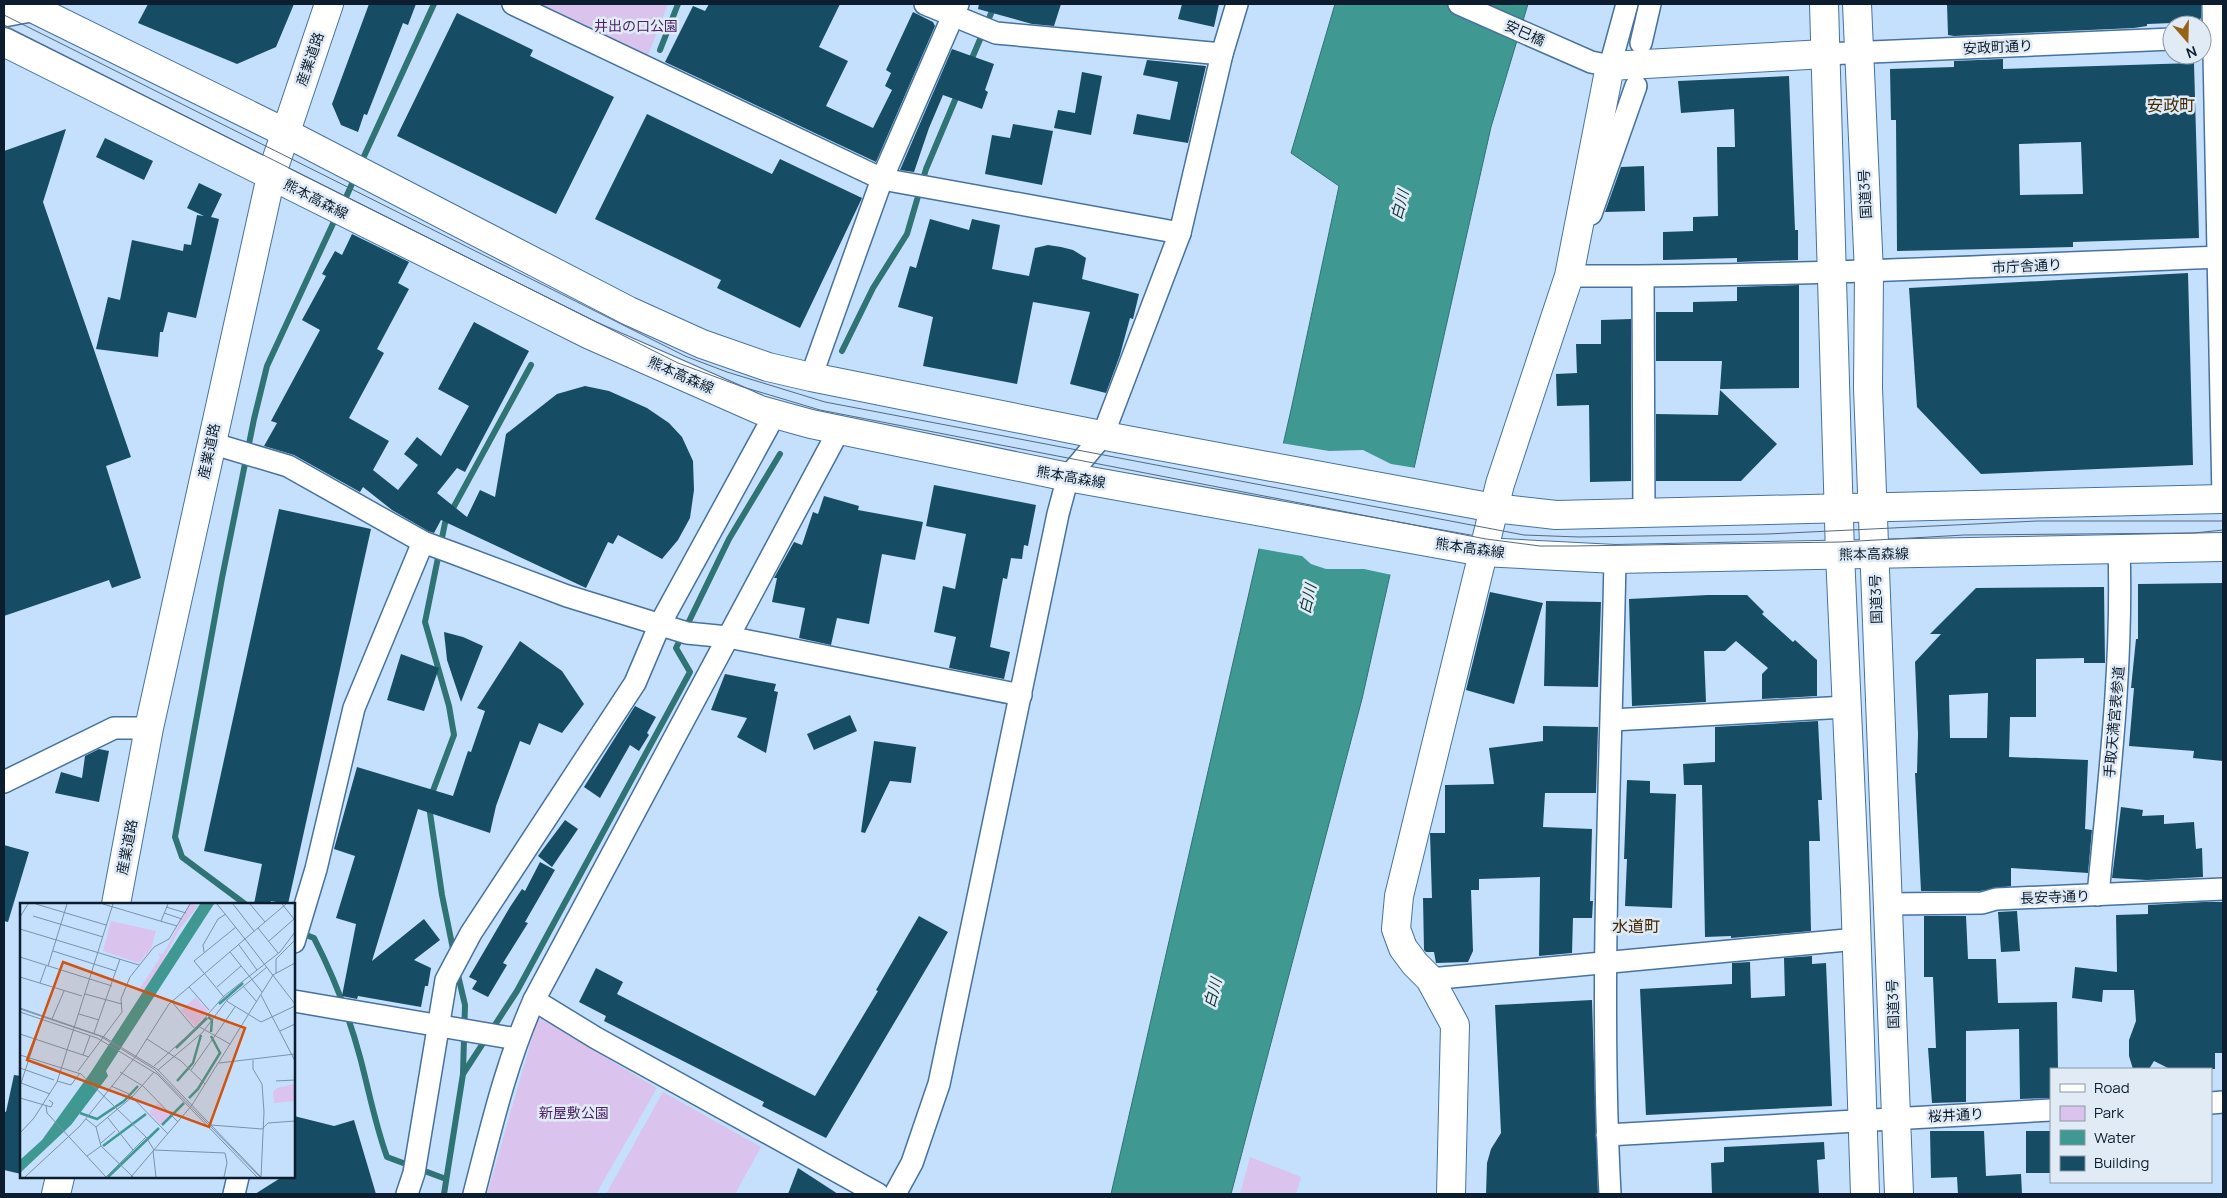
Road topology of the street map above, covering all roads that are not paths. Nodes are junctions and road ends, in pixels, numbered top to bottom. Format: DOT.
graph roads {
  1 [pos="329,4"];
  2 [pos="513,4"];
  3 [pos="925,4"];
  4 [pos="1237,4"];
  5 [pos="1459,4"];
  6 [pos="1627,4"];
  7 [pos="1650,4"];
  8 [pos="1824,4"];
  9 [pos="1857,4"];
  10 [pos="2213,4"];
  11 [pos="30,7"];
  12 [pos="955,10"];
  13 [pos="4,16"];
  14 [pos="2213,37"];
  15 [pos="2162,39"];
  16 [pos="4,42"];
  17 [pos="1641,44"];
  18 [pos="1222,54"];
  19 [pos="1825,54"];
  20 [pos="1858,54"];
  21 [pos="1600,64"];
  22 [pos="1636,86"];
  23 [pos="284,132"];
  24 [pos="271,176"];
  25 [pos="882,179"];
  26 [pos="1180,233"];
  27 [pos="2221,257"];
  28 [pos="1831,273"];
  29 [pos="1870,273"];
  30 [pos="1569,276"];
  31 [pos="1643,277"];
  32 [pos="821,379"];
  33 [pos="792,419"];
  34 [pos="838,430"];
  35 [pos="1110,436"];
  36 [pos="210,443"];
  37 [pos="1068,477"];
  38 [pos="2223,499"];
  39 [pos="1494,508"];
  40 [pos="1841,509"];
  41 [pos="1872,509"];
  42 [pos="1644,514"];
  43 [pos="425,543"];
  44 [pos="2223,547"];
  45 [pos="2119,548"];
  46 [pos="1483,552"];
  47 [pos="1840,554"];
  48 [pos="1874,554"];
  49 [pos="1615,559"];
  50 [pos="673,628"];
  51 [pos="728,637"];
  52 [pos="1021,695"];
  53 [pos="1846,707"];
  54 [pos="1612,720"];
  55 [pos="149,728"];
  56 [pos="4,782"];
  57 [pos="2223,889"];
  58 [pos="2098,895"];
  59 [pos="116,903"];
  60 [pos="1888,904"];
  61 [pos="295,939"];
  62 [pos="1857,939"];
  63 [pos="1606,961"];
  64 [pos="1430,979"];
  65 [pos="534,1000"];
  66 [pos="295,1001"];
  67 [pos="444,1027"];
  68 [pos="508,1037"];
  69 [pos="2050,1110"];
  70 [pos="1897,1118"];
  71 [pos="1862,1121"];
  72 [pos="1607,1135"];
  73 [pos="60,1178"];
  74 [pos="238,1178"];
  75 [pos="56,1194"];
  76 [pos="234,1194"];
  77 [pos="407,1194"];
  78 [pos="474,1194"];
  79 [pos="878,1194"];
  80 [pos="895,1194"];
  81 [pos="1452,1194"];
  82 [pos="1610,1194"];
  83 [pos="1865,1194"];
  84 [pos="1899,1194"];
  1 -- 23 [label="main road, 産業道路"];
  2 -- 25 [label="street"];
  3 -- 12 [label="street"];
  4 -- 18 [label="street"];
  5 -- 21 [label="street, 安巳橋"];
  6 -- 21 [label="street"];
  7 -- 17 [label="street"];
  8 -- 19 [label="main road"];
  9 -- 20 [label="main road, 国道3号"];
  10 -- 14 [label="street"];
  11 -- 13 [label="street"];
  11 -- 23 [label="main road"];
  12 -- 18 [label="street"];
  12 -- 25 [label="street"];
  14 -- 27 [label="street"];
  15 -- 20 [label="street, 安政町通り"];
  16 -- 24 [label="main road, 熊本高森線"];
  18 -- 26 [label="street"];
  19 -- 20 [label="street, 安政町通り"];
  19 -- 21 [label="main road"];
  19 -- 28 [label="main road"];
  20 -- 29 [label="main road, 国道3号"];
  21 -- 30 [label="main road"];
  22 -- 30 [label="street"];
  23 -- 24 [label="main road, 産業道路"];
  23 -- 32 [label="main road"];
  24 -- 33 [label="main road, 熊本高森線"];
  24 -- 36 [label="main road, 産業道路"];
  25 -- 26 [label="street"];
  25 -- 32 [label="street"];
  26 -- 35 [label="street"];
  27 -- 29 [label="street, 市庁舎通り"];
  27 -- 38 [label="street"];
  28 -- 29 [label="street, 市庁舎通り"];
  28 -- 31 [label="street, 市庁舎通り"];
  28 -- 40 [label="main road"];
  29 -- 41 [label="main road, 国道3号"];
  30 -- 31 [label="street, 市庁舎通り"];
  30 -- 39 [label="main road"];
  31 -- 42 [label="street"];
  32 -- 35 [label="main road"];
  33 -- 34 [label="main road, 熊本高森線"];
  33 -- 50 [label="street"];
  34 -- 37 [label="main road, 熊本高森線"];
  34 -- 51 [label="street"];
  35 -- 37 [label="street"];
  35 -- 39 [label="main road"];
  36 -- 43 [label="street"];
  36 -- 55 [label="main road, 産業道路"];
  37 -- 46 [label="main road, 熊本高森線"];
  37 -- 52 [label="street"];
  38 -- 41 [label="main road"];
  39 -- 42 [label="main road"];
  39 -- 46 [label="main road"];
  40 -- 41 [label="main road"];
  40 -- 42 [label="main road"];
  40 -- 47 [label="main road"];
  41 -- 48 [label="main road, 国道3号"];
  43 -- 50 [label="street"];
  43 -- 61 [label="street"];
  44 -- 45 [label="main road, 熊本高森線"];
  45 -- 48 [label="main road, 熊本高森線"];
  45 -- 58 [label="street, 手取天満宮表参道"];
  46 -- 49 [label="main road, 熊本高森線"];
  46 -- 64 [label="main road"];
  47 -- 48 [label="main road, 熊本高森線"];
  47 -- 49 [label="main road, 熊本高森線"];
  47 -- 53 [label="main road"];
  48 -- 60 [label="main road, 国道3号"];
  49 -- 54 [label="street"];
  50 -- 51 [label="street"];
  50 -- 67 [label="street"];
  51 -- 52 [label="street"];
  51 -- 65 [label="street"];
  52 -- 80 [label="street"];
  53 -- 54 [label="street"];
  53 -- 62 [label="main road"];
  54 -- 63 [label="street"];
  55 -- 56 [label="street"];
  55 -- 59 [label="main road, 産業道路"];
  57 -- 58 [label="street, 長安寺通り"];
  58 -- 60 [label="street, 長安寺通り"];
  60 -- 70 [label="main road, 国道3号"];
  62 -- 63 [label="street"];
  62 -- 71 [label="main road"];
  63 -- 64 [label="street"];
  63 -- 72 [label="street"];
  64 -- 81 [label="main road"];
  65 -- 68 [label="street"];
  65 -- 79 [label="street"];
  66 -- 67 [label="street"];
  67 -- 68 [label="street"];
  67 -- 77 [label="street"];
  68 -- 78 [label="street"];
  69 -- 70 [label="street, 桜井通り"];
  70 -- 71 [label="street, 桜井通り"];
  70 -- 84 [label="main road, 国道3号"];
  71 -- 72 [label="street, 桜井通り"];
  71 -- 83 [label="main road"];
  72 -- 82 [label="street"];
  73 -- 75 [label="main road"];
  74 -- 76 [label="street"];
}
